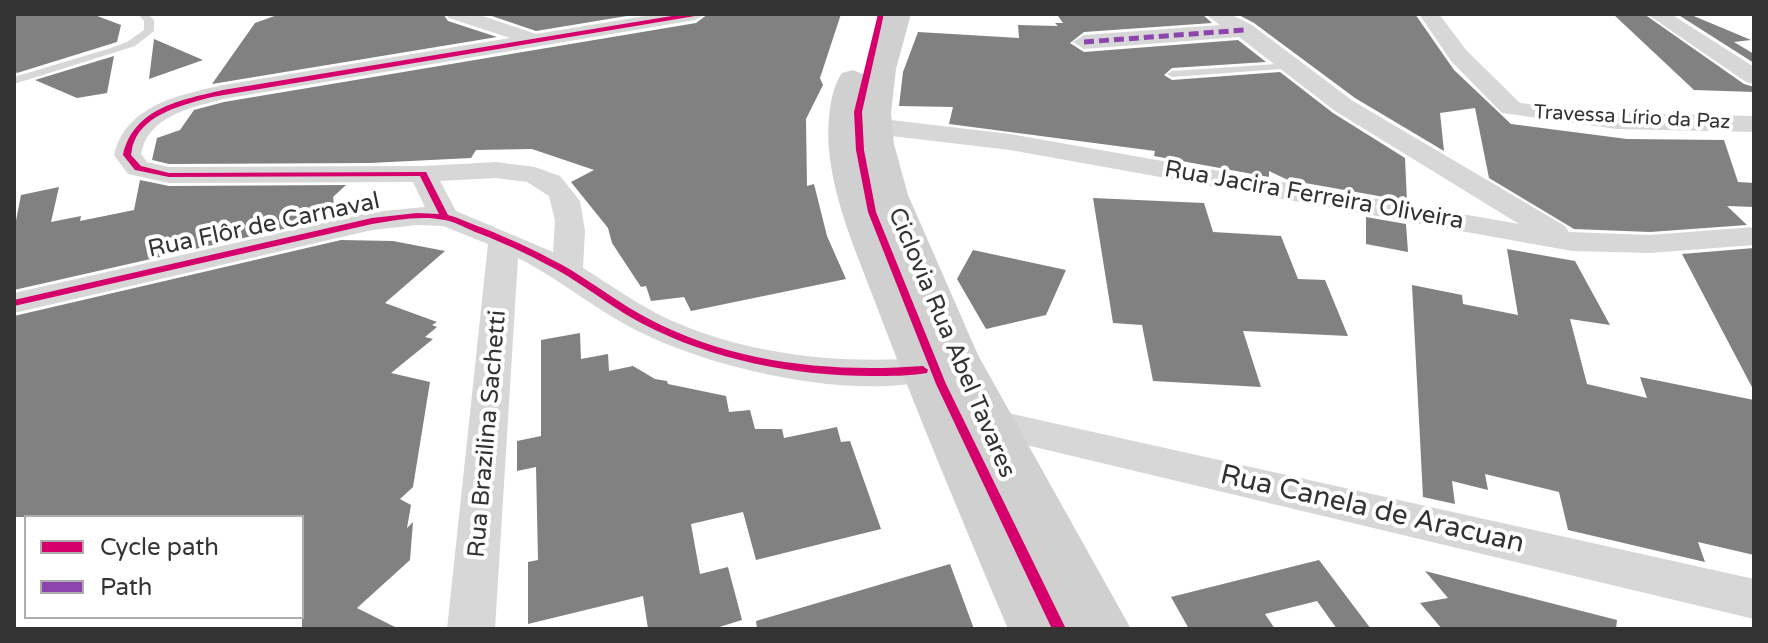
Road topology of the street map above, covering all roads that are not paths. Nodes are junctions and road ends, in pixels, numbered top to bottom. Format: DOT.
graph roads {
  1 [pos="143,14"];
  2 [pos="456,14"];
  3 [pos="695,14"];
  4 [pos="867,14"];
  5 [pos="898,14"];
  6 [pos="1215,14"];
  7 [pos="1429,14"];
  8 [pos="1657,14"];
  9 [pos="1244,30"];
  10 [pos="536,40"];
  11 [pos="1084,42"];
  12 [pos="1291,66"];
  13 [pos="1172,74"];
  14 [pos="1754,77"];
  15 [pos="14,81"];
  16 [pos="1754,124"];
  17 [pos="874,126"];
  18 [pos="1754,138"];
  19 [pos="1754,146"];
  20 [pos="423,174"];
  21 [pos="445,217"];
  22 [pos="1754,236"];
  23 [pos="504,240"];
  24 [pos="1572,242"];
  25 [pos="567,273"];
  26 [pos="14,303"];
  27 [pos="923,370"];
  28 [pos="990,423"];
  29 [pos="1754,599"];
  30 [pos="471,629"];
  31 [pos="1039,629"];
  32 [pos="1100,629"];
  1 -- 15 [label="lane"];
  2 -- 10 [label="street"];
  3 -- 10 [label="street"];
  4 -- 27 [label="street"];
  5 -- 17 [label="street"];
  6 -- 9 [label="street"];
  7 -- 16 [label="street, Travessa Lírio da Paz"];
  8 -- 14 [label="street"];
  9 -- 11 [label="street"];
  9 -- 12 [label="street"];
  10 -- 20 [label="street"];
  12 -- 13 [label="lane"];
  12 -- 24 [label="street"];
  17 -- 24 [label="street, Rua Jacira Ferreira Oliveira"];
  17 -- 28 [label="street"];
  18 -- 19 [label="street"];
  20 -- 21 [label="street"];
  20 -- 25 [label="street"];
  21 -- 23 [label="street, Rua Flôr de Carnaval"];
  21 -- 26 [label="street, Rua Flôr de Carnaval"];
  22 -- 24 [label="street, Rua Jacira Ferreira Oliveira"];
  23 -- 25 [label="street, Rua Flôr de Carnaval"];
  23 -- 30 [label="street, Rua Brazilina Sachetti"];
  25 -- 27 [label="street, Rua Flôr de Carnaval"];
  27 -- 31 [label="street"];
  28 -- 29 [label="street, Rua Canela de Aracuan"];
  28 -- 32 [label="street"];
}
